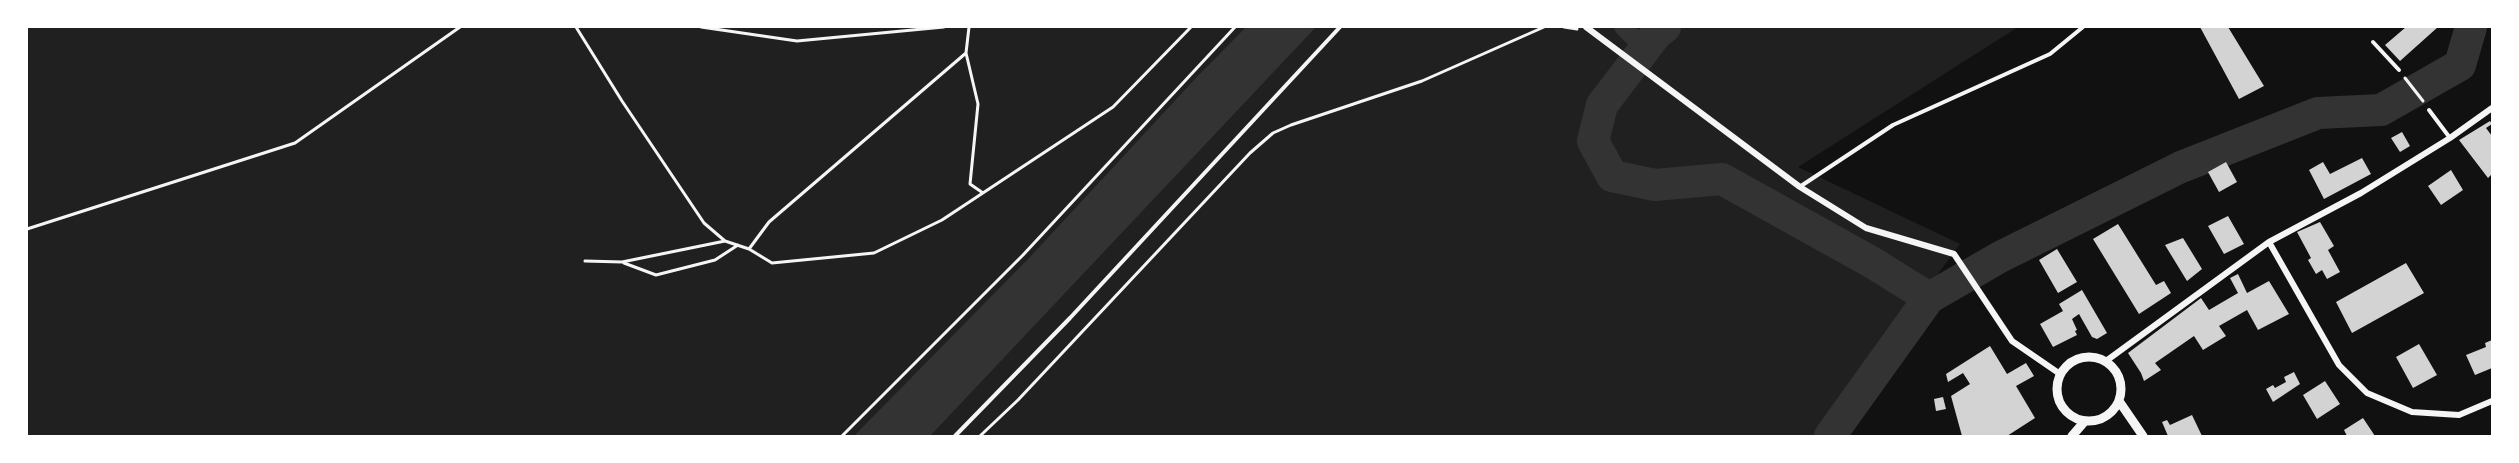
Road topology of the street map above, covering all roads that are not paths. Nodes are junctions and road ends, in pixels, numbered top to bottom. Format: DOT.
graph roads {
  1 [pos="1340,27"];
  2 [pos="2083,27"];
  3 [pos="1589,28"];
  4 [pos="2373,42"];
  5 [pos="2400,70"];
  6 [pos="2492,108"];
  7 [pos="2429,110"];
  8 [pos="2450,138"];
  9 [pos="1800,187"];
  10 [pos="2269,242"];
  11 [pos="2106,361"];
  12 [pos="2060,374"];
  13 [pos="2119,401"];
  14 [pos="2492,401"];
  15 [pos="2085,421"];
  16 [pos="955,436"];
  17 [pos="2072,436"];
  18 [pos="2143,436"];
  1 -- 16 [label="lane"];
  2 -- 9 [label="lane"];
  3 -- 9 [label="street"];
  4 -- 5 [label="lane"];
  6 -- 8 [label="street"];
  7 -- 8 [label="lane"];
  8 -- 10 [label="street"];
  9 -- 12 [label="street"];
  10 -- 11 [label="street"];
  10 -- 14 [label="street"];
  11 -- 12 [label="street"];
  11 -- 13 [label="street"];
  12 -- 15 [label="street"];
  13 -- 15 [label="street"];
  13 -- 18 [label="street"];
  15 -- 17 [label="street"];
}
